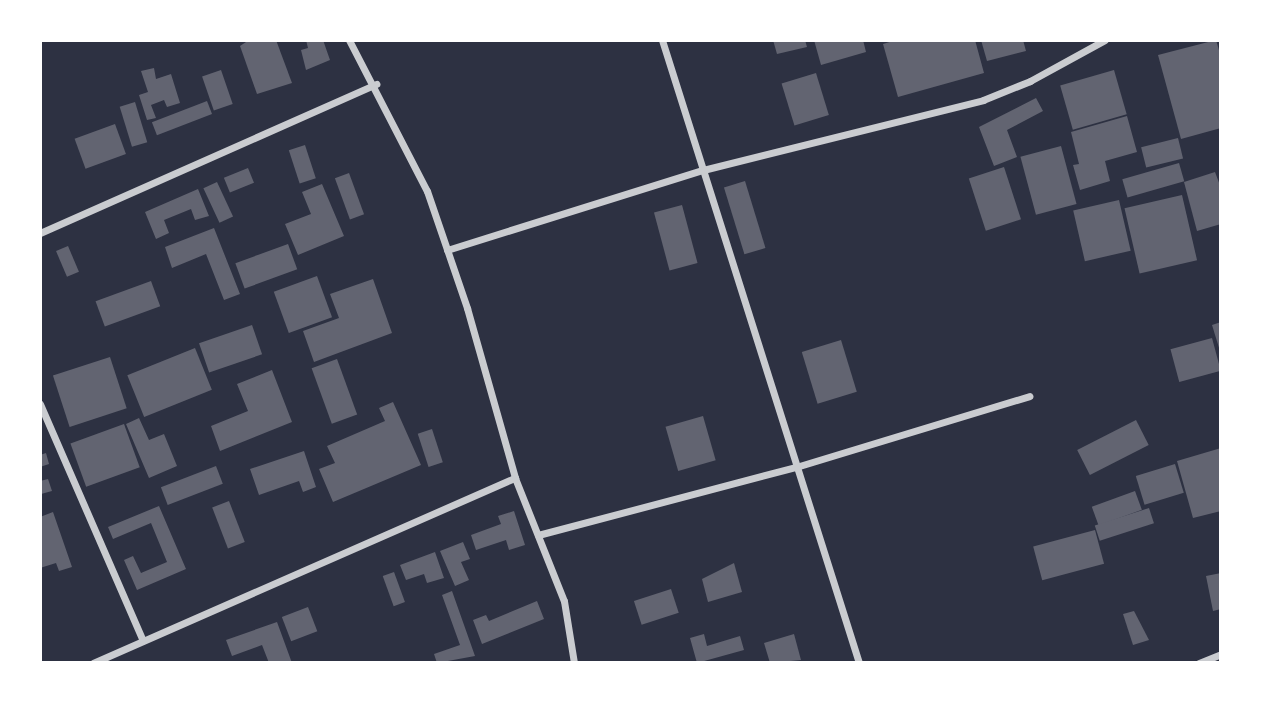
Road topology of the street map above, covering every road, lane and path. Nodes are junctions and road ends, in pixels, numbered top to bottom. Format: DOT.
graph roads {
  1 [pos="349,40"];
  2 [pos="662,40"];
  3 [pos="1105,40"];
  4 [pos="376,84"];
  5 [pos="704,170"];
  6 [pos="40,233"];
  7 [pos="447,250"];
  8 [pos="1029,396"];
  9 [pos="40,404"];
  10 [pos="796,467"];
  11 [pos="515,478"];
  12 [pos="538,535"];
  13 [pos="143,640"];
  14 [pos="1221,654"];
  15 [pos="93,663"];
  16 [pos="574,663"];
  17 [pos="859,663"];
  18 [pos="1199,663"];
  1 -- 4 [label="street"];
  2 -- 5 [label="street"];
  3 -- 5 [label="street"];
  4 -- 6 [label="street"];
  4 -- 7 [label="street"];
  5 -- 7 [label="street"];
  5 -- 10 [label="street"];
  7 -- 11 [label="street"];
  8 -- 10 [label="street"];
  9 -- 13 [label="street"];
  10 -- 12 [label="street"];
  10 -- 17 [label="street"];
  11 -- 12 [label="street"];
  11 -- 13 [label="street"];
  12 -- 16 [label="street"];
  13 -- 15 [label="street"];
  14 -- 18 [label="street"];
}
